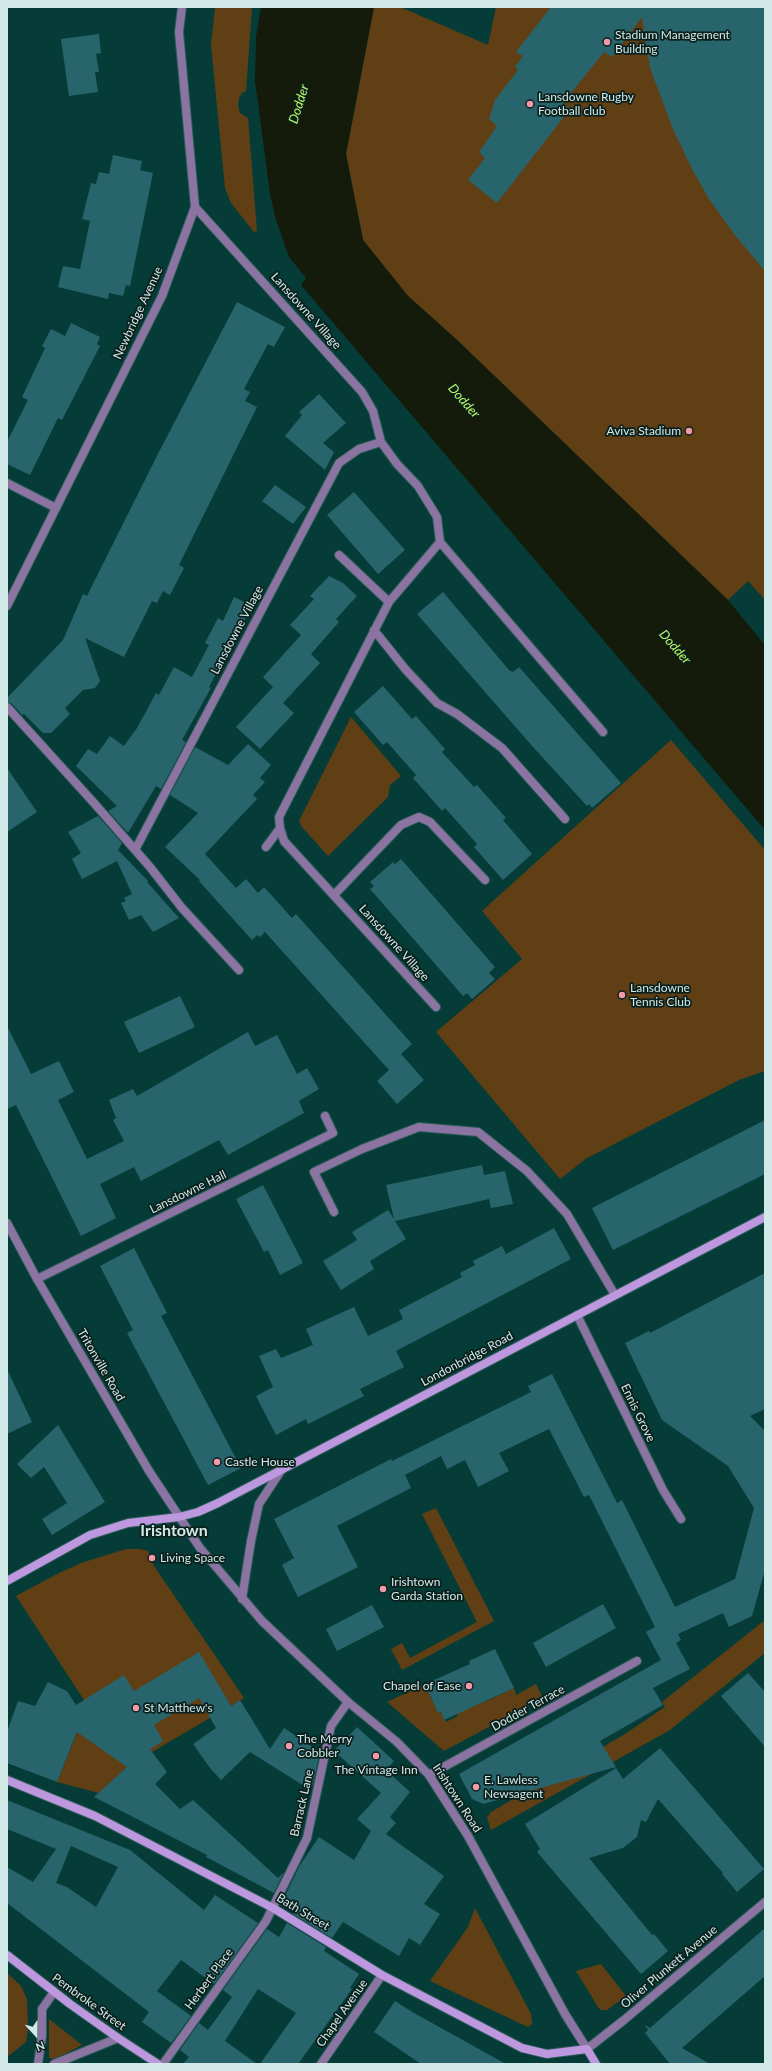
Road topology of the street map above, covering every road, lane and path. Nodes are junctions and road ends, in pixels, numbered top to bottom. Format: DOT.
graph roads {
  1 [pos="182,7"];
  2 [pos="195,207"];
  3 [pos="381,442"];
  4 [pos="7,483"];
  5 [pos="56,508"];
  6 [pos="440,542"];
  7 [pos="339,555"];
  8 [pos="388,602"];
  9 [pos="7,606"];
  10 [pos="374,630"];
  11 [pos="7,707"];
  12 [pos="603,732"];
  13 [pos="565,819"];
  14 [pos="280,828"];
  15 [pos="266,847"];
  16 [pos="135,850"];
  17 [pos="485,880"];
  18 [pos="334,895"];
  19 [pos="238,970"];
  20 [pos="436,1007"];
  21 [pos="325,1116"];
  22 [pos="334,1212"];
  23 [pos="765,1217"];
  24 [pos="7,1222"];
  25 [pos="36,1279"];
  26 [pos="615,1295"];
  27 [pos="577,1315"];
  28 [pos="282,1469"];
  29 [pos="179,1517"];
  30 [pos="681,1519"];
  31 [pos="7,1581"];
  32 [pos="242,1599"];
  33 [pos="638,1660"];
  34 [pos="348,1702"];
  35 [pos="429,1775"];
  36 [pos="7,1780"];
  37 [pos="765,1902"];
  38 [pos="273,1908"];
  39 [pos="7,1955"];
  40 [pos="382,1975"];
  41 [pos="54,1992"];
  42 [pos="118,2038"];
  43 [pos="587,2049"];
  44 [pos="38,2064"];
  45 [pos="54,2064"];
  46 [pos="158,2064"];
  47 [pos="163,2064"];
  48 [pos="321,2064"];
  49 [pos="596,2064"];
  1 -- 2 [label="street, Newbridge Avenue"];
  2 -- 3 [label="street, Lansdowne Village"];
  2 -- 5 [label="street, Newbridge Avenue"];
  3 -- 6 [label="street, Lansdowne Village"];
  3 -- 16 [label="street, Lansdowne Village"];
  4 -- 5 [label="street"];
  5 -- 9 [label="street, Newbridge Avenue"];
  6 -- 8 [label="street"];
  6 -- 12 [label="street"];
  7 -- 8 [label="street"];
  8 -- 10 [label="street"];
  10 -- 13 [label="street"];
  10 -- 14 [label="street"];
  11 -- 16 [label="street"];
  14 -- 15 [label="street"];
  14 -- 18 [label="street, Lansdowne Village"];
  16 -- 19 [label="street"];
  17 -- 18 [label="street"];
  18 -- 20 [label="street, Lansdowne Village"];
  21 -- 25 [label="street, Lansdowne Hall"];
  22 -- 26 [label="street"];
  23 -- 26 [label="main road, Londonbridge Road"];
  24 -- 25 [label="street, Tritonville Road"];
  25 -- 29 [label="street, Tritonville Road"];
  26 -- 27 [label="main road, Londonbridge Road"];
  27 -- 28 [label="main road, Londonbridge Road"];
  27 -- 30 [label="street, Ennis Grove"];
  28 -- 29 [label="main road, Londonbridge Road"];
  28 -- 32 [label="street"];
  29 -- 31 [label="main road, Londonbridge Road"];
  29 -- 32 [label="street, Irishtown Road"];
  32 -- 34 [label="street, Irishtown Road"];
  33 -- 35 [label="street, Dodder Terrace"];
  34 -- 35 [label="street, Irishtown Road"];
  34 -- 38 [label="street, Barrack Lane"];
  35 -- 43 [label="street, Irishtown Road"];
  36 -- 38 [label="main road, Bath Street"];
  37 -- 43 [label="street, Oliver Plunkett Avenue"];
  38 -- 40 [label="main road, Bath Street"];
  38 -- 47 [label="street, Herbert Place"];
  39 -- 41 [label="main road, Pembroke Street"];
  40 -- 43 [label="main road, Bath Street"];
  40 -- 48 [label="street, Chapel Avenue"];
  41 -- 42 [label="main road, Pembroke Street"];
  41 -- 44 [label="street"];
  42 -- 45 [label="street"];
  42 -- 46 [label="main road, Pembroke Street"];
  43 -- 49 [label="main road, Irishtown Road"];
}
